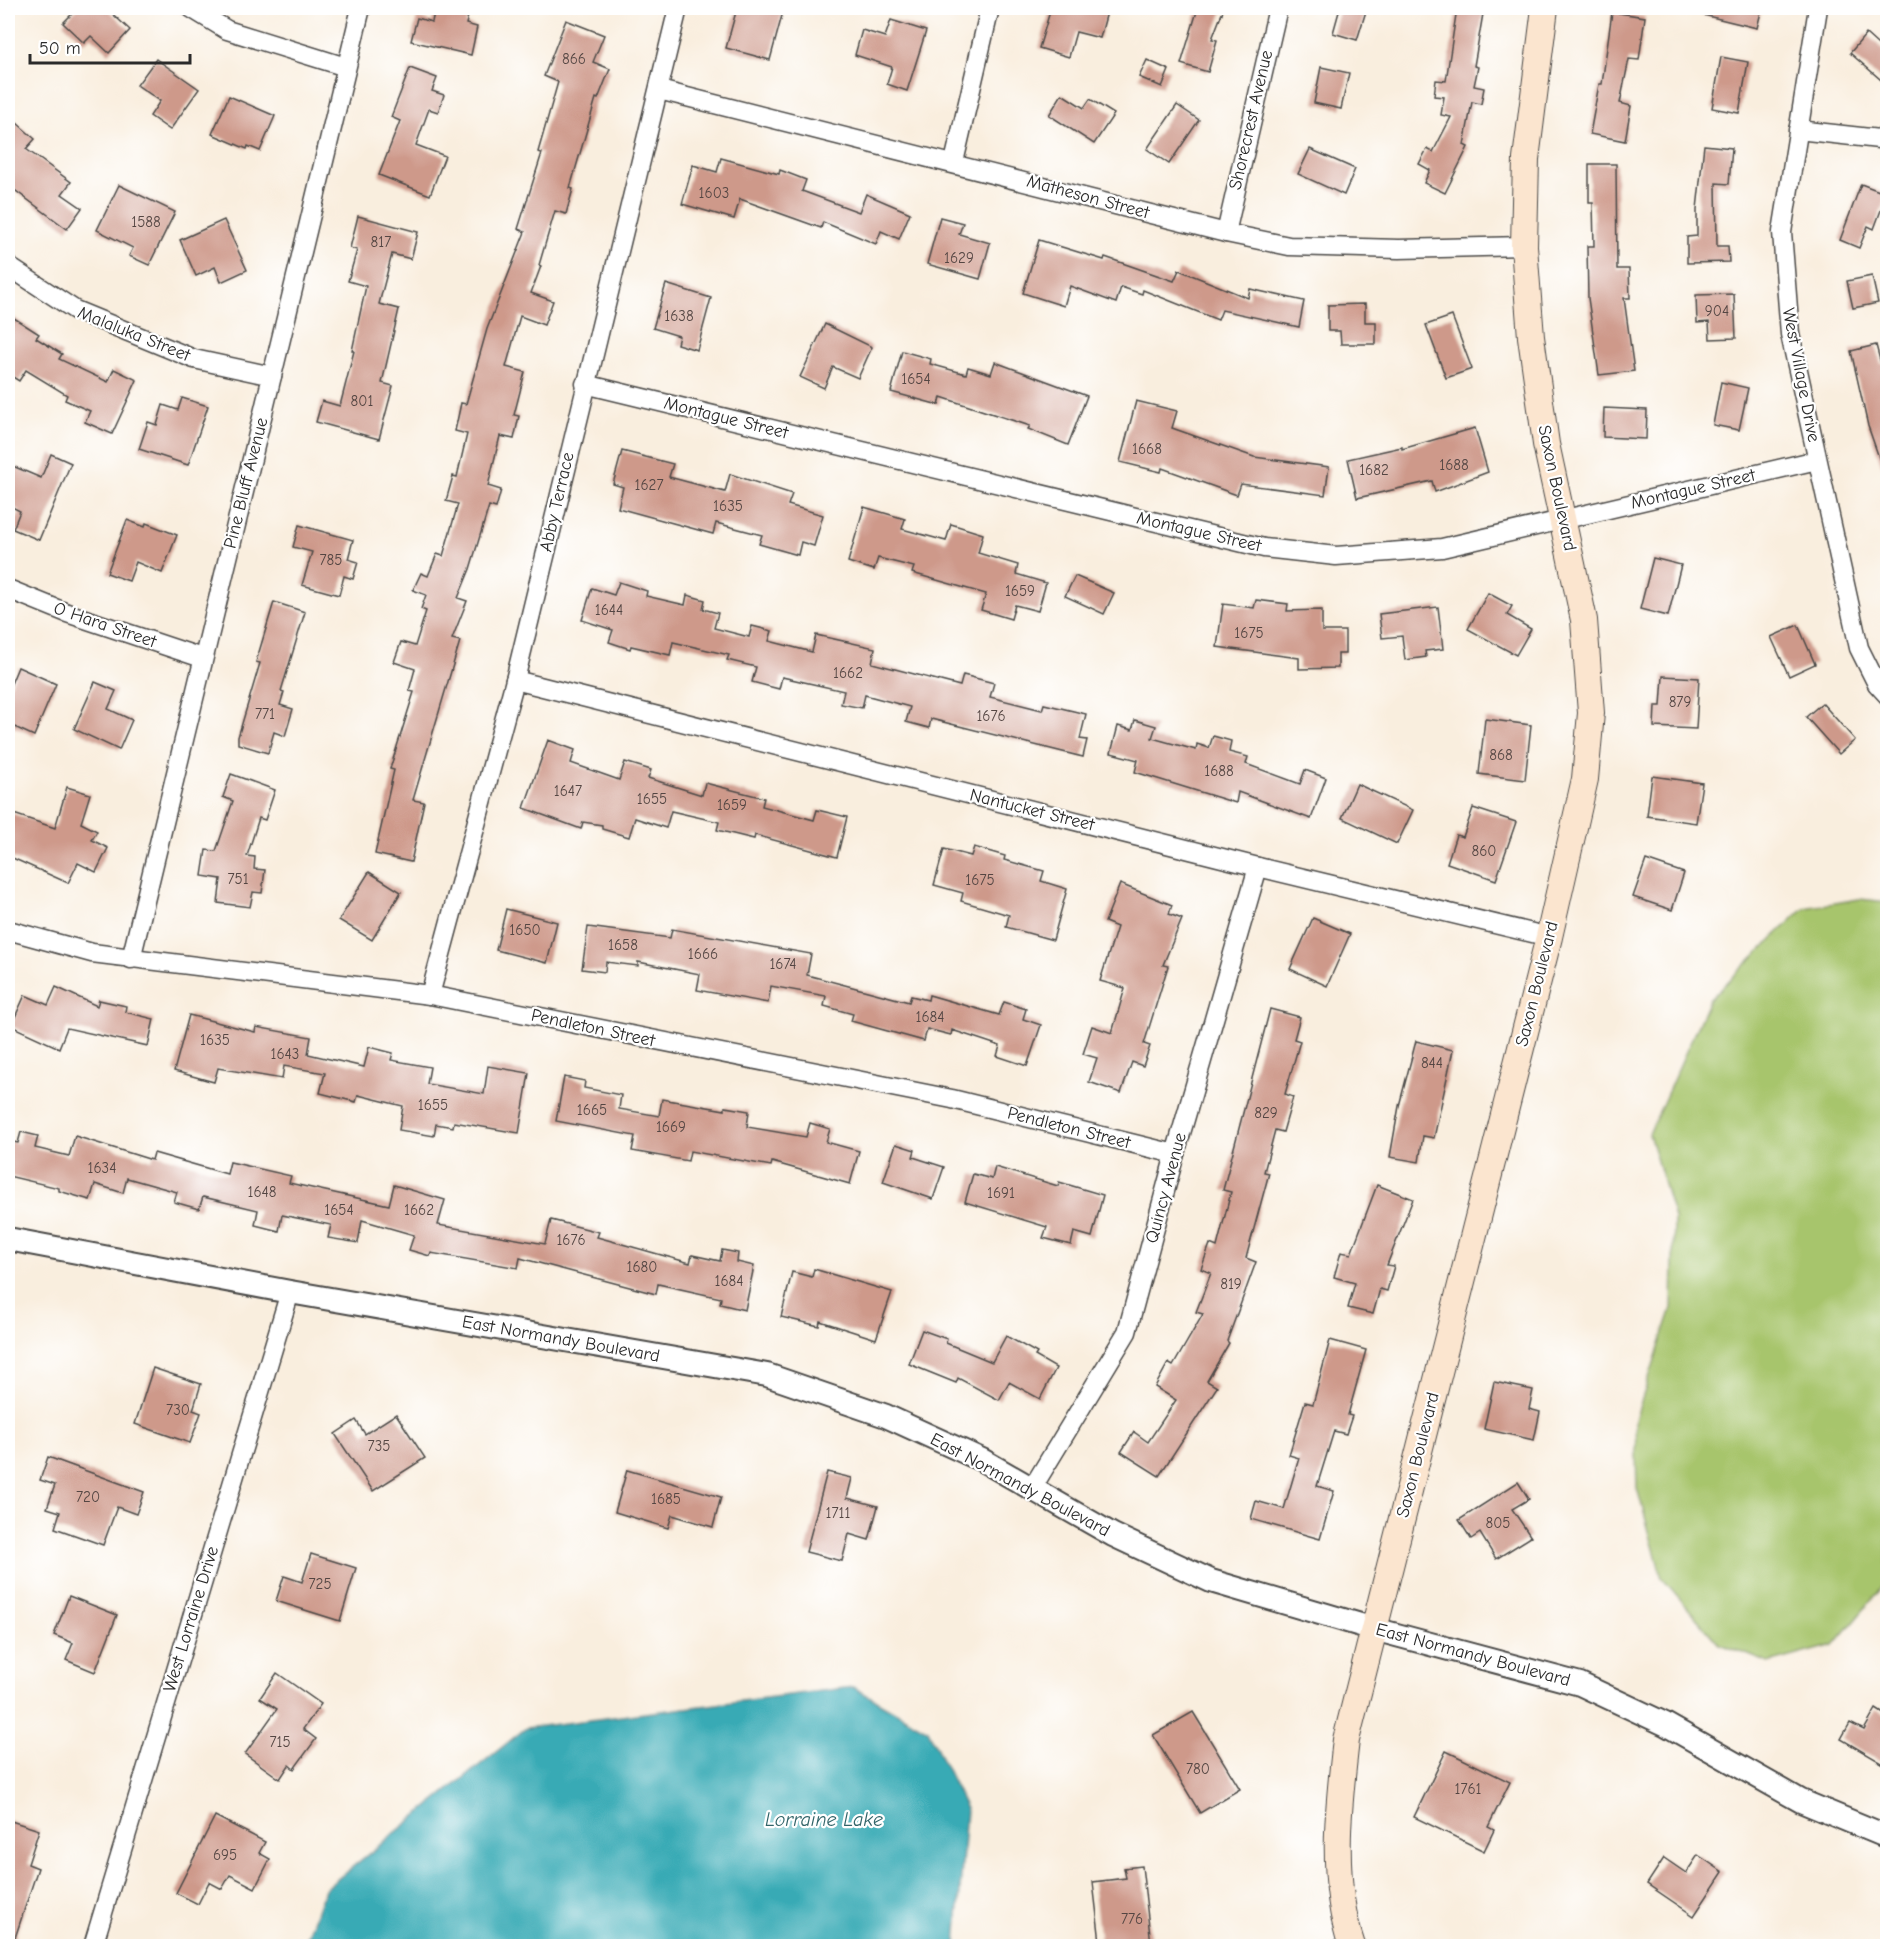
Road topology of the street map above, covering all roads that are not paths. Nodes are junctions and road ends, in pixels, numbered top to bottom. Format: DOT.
graph roads {
  1 [pos="191,8"];
  2 [pos="362,8"];
  3 [pos="678,8"];
  4 [pos="990,8"];
  5 [pos="1278,8"];
  6 [pos="1545,8"];
  7 [pos="1818,8"];
  8 [pos="346,67"];
  9 [pos="659,90"];
  10 [pos="1798,130"];
  11 [pos="1887,140"];
  12 [pos="954,162"];
  13 [pos="1226,233"];
  14 [pos="1524,246"];
  15 [pos="8,266"];
  16 [pos="272,376"];
  17 [pos="585,384"];
  18 [pos="1817,460"];
  19 [pos="1563,519"];
  20 [pos="8,589"];
  21 [pos="202,658"];
  22 [pos="515,680"];
  23 [pos="1887,696"];
  24 [pos="1258,867"];
  25 [pos="8,930"];
  26 [pos="1549,937"];
  27 [pos="131,959"];
  28 [pos="430,995"];
  29 [pos="1174,1154"];
  30 [pos="8,1239"];
  31 [pos="290,1292"];
  32 [pos="1031,1490"];
  33 [pos="1374,1629"];
  34 [pos="1887,1837"];
  35 [pos="93,1947"];
  36 [pos="1352,1947"];
  1 -- 8 [label="street"];
  2 -- 8 [label="street, Pine Bluff Avenue"];
  3 -- 9 [label="street, Abby Terrace"];
  4 -- 12 [label="street"];
  5 -- 13 [label="street, Shorecrest Avenue"];
  6 -- 14 [label="main road, Saxon Boulevard"];
  7 -- 10 [label="street, West Village Drive"];
  8 -- 16 [label="street, Pine Bluff Avenue"];
  9 -- 12 [label="street, Matheson Street"];
  9 -- 17 [label="street, Abby Terrace"];
  10 -- 11 [label="street"];
  10 -- 18 [label="street, West Village Drive"];
  12 -- 13 [label="street, Matheson Street"];
  13 -- 14 [label="street, Matheson Street"];
  14 -- 19 [label="main road, Saxon Boulevard"];
  15 -- 16 [label="street, Malaluka Street"];
  16 -- 21 [label="street, Pine Bluff Avenue"];
  17 -- 19 [label="street, Montague Street"];
  17 -- 22 [label="street, Abby Terrace"];
  18 -- 19 [label="street, Montague Street"];
  18 -- 23 [label="street, West Village Drive"];
  19 -- 26 [label="main road, Saxon Boulevard"];
  20 -- 21 [label="street, O Hara Street"];
  21 -- 27 [label="street, Pine Bluff Avenue"];
  22 -- 24 [label="street, Nantucket Street"];
  22 -- 28 [label="street, Abby Terrace"];
  24 -- 26 [label="street, Nantucket Street"];
  24 -- 29 [label="street, Quincy Avenue"];
  25 -- 27 [label="street, Pendleton Street"];
  26 -- 33 [label="main road, Saxon Boulevard"];
  27 -- 28 [label="street, Pendleton Street"];
  28 -- 29 [label="street, Pendleton Street"];
  29 -- 32 [label="street, Quincy Avenue"];
  30 -- 31 [label="street, East Normandy Boulevard"];
  31 -- 32 [label="street, East Normandy Boulevard"];
  31 -- 35 [label="street, West Lorraine Drive"];
  32 -- 33 [label="street, East Normandy Boulevard"];
  33 -- 34 [label="street, East Normandy Boulevard"];
  33 -- 36 [label="main road, Saxon Boulevard"];
}
